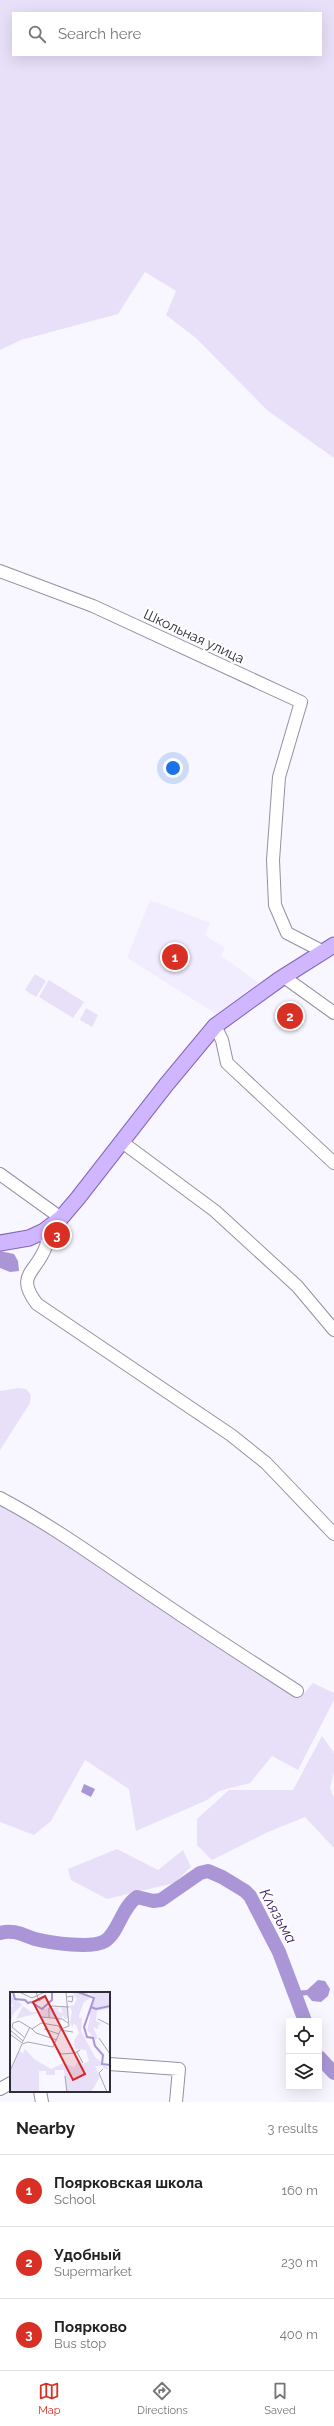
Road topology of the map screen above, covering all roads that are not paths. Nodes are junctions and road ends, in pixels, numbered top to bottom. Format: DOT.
graph roads {
  1 [pos="0,571"];
  2 [pos="328,948"];
  3 [pos="284,977"];
  4 [pos="334,1013"];
  5 [pos="216,1026"];
  6 [pos="122,1142"];
  7 [pos="334,1163"];
  8 [pos="0,1174"];
  9 [pos="61,1218"];
  10 [pos="44,1231"];
  11 [pos="0,1242"];
  12 [pos="334,1330"];
  13 [pos="0,1498"];
  14 [pos="334,1534"];
  15 [pos="297,1691"];
  16 [pos="110,2064"];
  17 [pos="10,2084"];
  18 [pos="0,2089"];
  19 [pos="40,2092"];
  20 [pos="42,2102"];
  21 [pos="176,2102"];
  1 -- 2 [label="street, Школьная улица"];
  2 -- 3 [label="main road"];
  3 -- 4 [label="street"];
  3 -- 5 [label="main road"];
  5 -- 6 [label="main road"];
  5 -- 7 [label="street"];
  6 -- 9 [label="main road"];
  6 -- 12 [label="street"];
  8 -- 9 [label="street"];
  9 -- 10 [label="main road"];
  10 -- 11 [label="main road"];
  10 -- 14 [label="street"];
  13 -- 15 [label="street"];
  16 -- 21 [label="street"];
  17 -- 18 [label="street"];
  19 -- 20 [label="street"];
}
